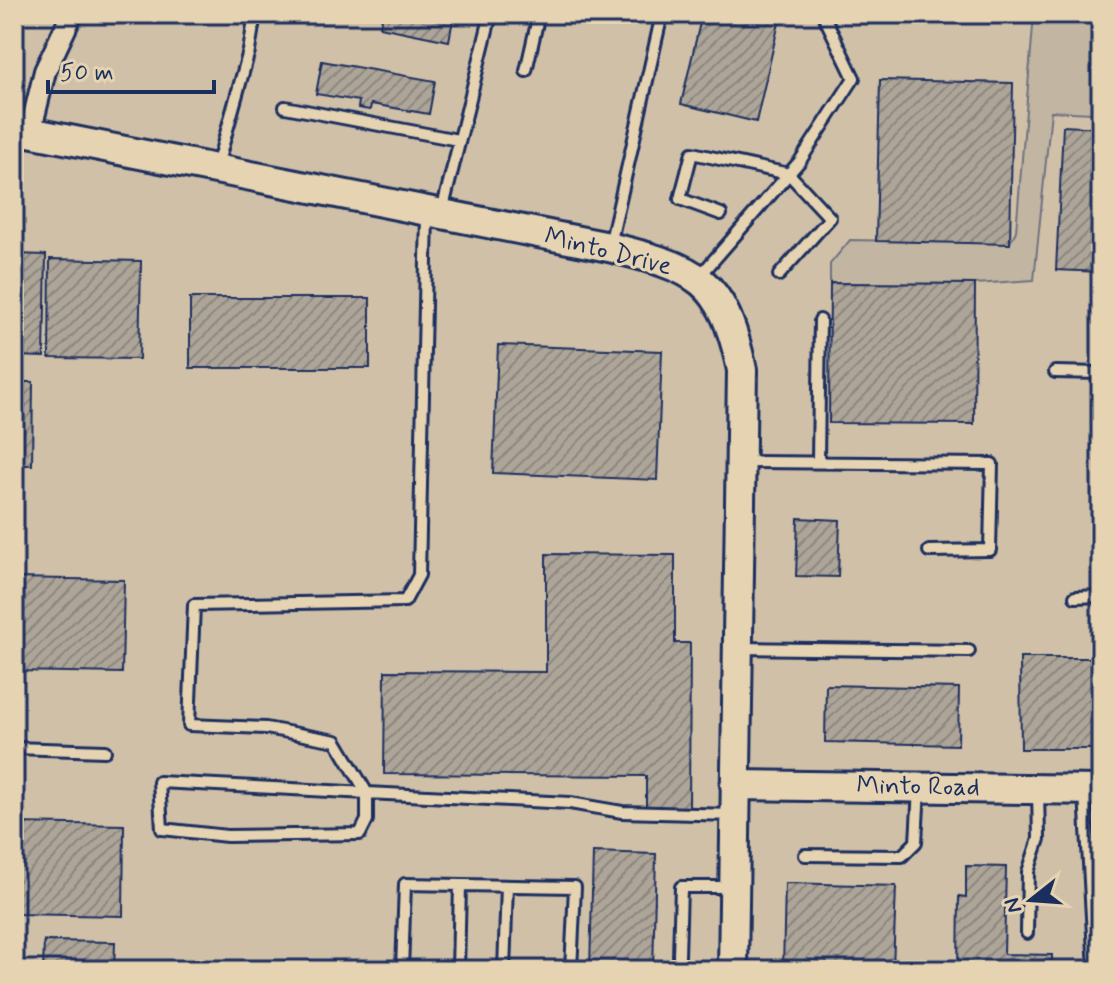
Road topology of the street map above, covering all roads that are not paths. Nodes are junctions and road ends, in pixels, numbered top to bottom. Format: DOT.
graph roads {
  1 [pos="72,14"];
  2 [pos="255,14"];
  3 [pos="491,14"];
  4 [pos="539,14"];
  5 [pos="662,14"];
  6 [pos="823,14"];
  7 [pos="526,71"];
  8 [pos="285,107"];
  9 [pos="22,131"];
  10 [pos="458,140"];
  11 [pos="216,168"];
  12 [pos="789,174"];
  13 [pos="434,212"];
  14 [pos="721,214"];
  15 [pos="609,247"];
  16 [pos="779,275"];
  17 [pos="698,279"];
  18 [pos="820,320"];
  19 [pos="1055,372"];
  20 [pos="1101,373"];
  21 [pos="818,460"];
  22 [pos="741,462"];
  23 [pos="929,551"];
  24 [pos="1101,596"];
  25 [pos="1075,597"];
  26 [pos="738,648"];
  27 [pos="969,651"];
  28 [pos="14,748"];
  29 [pos="105,751"];
  30 [pos="735,785"];
  31 [pos="919,786"];
  32 [pos="1038,789"];
  33 [pos="1093,790"];
  34 [pos="367,793"];
  35 [pos="735,815"];
  36 [pos="805,855"];
  37 [pos="460,885"];
  38 [pos="507,886"];
  39 [pos="734,887"];
  40 [pos="1027,933"];
  41 [pos="679,956"];
  42 [pos="402,970"];
  43 [pos="458,970"];
  44 [pos="504,970"];
  45 [pos="571,970"];
  46 [pos="733,970"];
  47 [pos="1095,970"];
  1 -- 9 [label="street"];
  2 -- 11 [label="lane"];
  3 -- 10 [label="lane"];
  4 -- 7 [label="lane"];
  5 -- 15 [label="lane"];
  6 -- 12 [label="lane"];
  8 -- 10 [label="lane"];
  9 -- 11 [label="street, Minto Drive"];
  10 -- 13 [label="lane"];
  11 -- 13 [label="street, Minto Drive"];
  12 -- 14 [label="lane"];
  12 -- 16 [label="lane"];
  12 -- 17 [label="lane"];
  13 -- 15 [label="street, Minto Drive"];
  13 -- 34 [label="lane"];
  15 -- 17 [label="street, Minto Drive"];
  17 -- 22 [label="street, Minto Drive"];
  18 -- 21 [label="lane"];
  19 -- 20 [label="lane"];
  21 -- 22 [label="lane"];
  21 -- 23 [label="lane"];
  22 -- 26 [label="street, Minto Drive"];
  24 -- 25 [label="lane"];
  26 -- 27 [label="lane"];
  26 -- 30 [label="street, Minto Drive"];
  28 -- 29 [label="lane"];
  30 -- 31 [label="street, Minto Road"];
  30 -- 35 [label="street, Minto Drive"];
  31 -- 32 [label="street, Minto Road"];
  31 -- 36 [label="lane"];
  32 -- 33 [label="street, Minto Road"];
  32 -- 40 [label="lane"];
  33 -- 47 [label="lane"];
  34 -- 34 [label="lane"];
  34 -- 35 [label="lane"];
  35 -- 39 [label="street, Minto Drive"];
  37 -- 38 [label="lane"];
  37 -- 42 [label="lane"];
  37 -- 43 [label="lane"];
  38 -- 44 [label="lane"];
  38 -- 45 [label="lane"];
  39 -- 41 [label="lane"];
  39 -- 46 [label="street, Minto Drive"];
}
